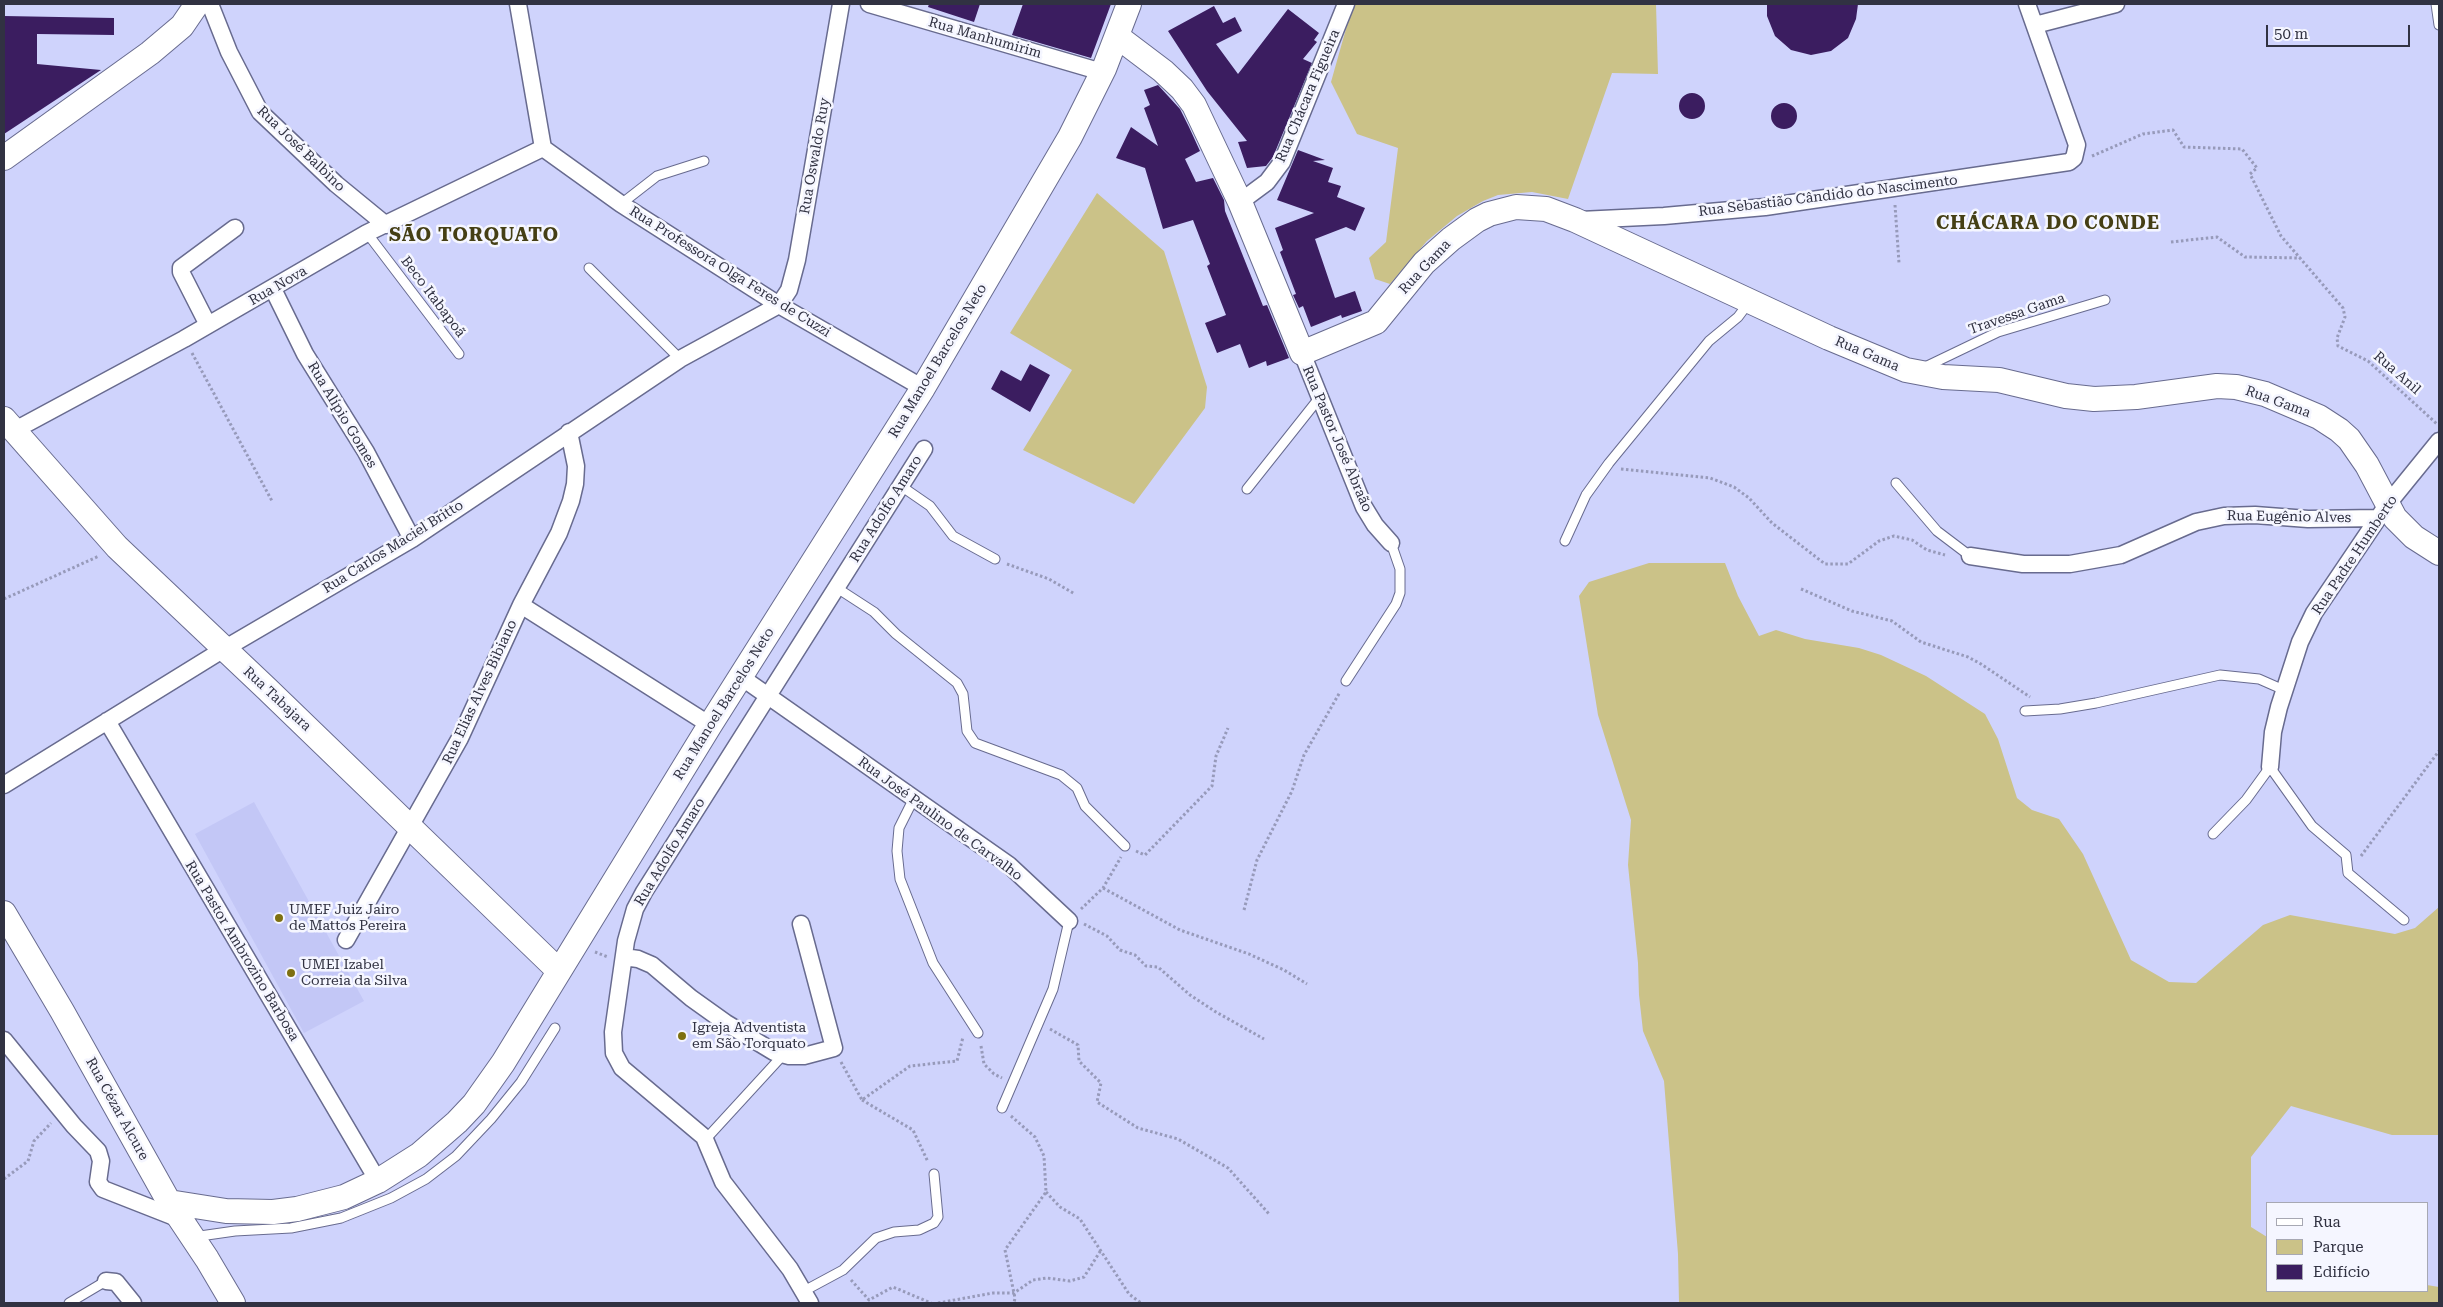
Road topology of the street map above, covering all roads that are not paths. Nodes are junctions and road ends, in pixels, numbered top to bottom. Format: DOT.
graph roads {
  1 [pos="197,4"];
  2 [pos="210,4"];
  3 [pos="518,4"];
  4 [pos="841,4"];
  5 [pos="868,4"];
  6 [pos="1129,4"];
  7 [pos="1346,4"];
  8 [pos="2027,4"];
  9 [pos="2436,4"];
  10 [pos="2106,5"];
  11 [pos="2035,25"];
  12 [pos="2439,25"];
  13 [pos="1118,37"];
  14 [pos="1102,72"];
  15 [pos="543,148"];
  16 [pos="4,158"];
  17 [pos="704,161"];
  18 [pos="1240,202"];
  19 [pos="621,204"];
  20 [pos="1575,220"];
  21 [pos="386,225"];
  22 [pos="235,228"];
  23 [pos="367,233"];
  24 [pos="589,268"];
  25 [pos="794,271"];
  26 [pos="273,289"];
  27 [pos="2105,300"];
  28 [pos="1750,301"];
  29 [pos="779,305"];
  30 [pos="805,320"];
  31 [pos="208,325"];
  32 [pos="459,354"];
  33 [pos="1302,354"];
  34 [pos="680,359"];
  35 [pos="1914,372"];
  36 [pos="923,388"];
  37 [pos="1320,397"];
  38 [pos="9,424"];
  39 [pos="569,432"];
  40 [pos="2439,441"];
  41 [pos="924,449"];
  42 [pos="1896,483"];
  43 [pos="901,486"];
  44 [pos="1247,489"];
  45 [pos="2382,512"];
  46 [pos="412,539"];
  47 [pos="1565,541"];
  48 [pos="1391,543"];
  49 [pos="2439,553"];
  50 [pos="1970,556"];
  51 [pos="995,559"];
  52 [pos="836,588"];
  53 [pos="520,605"];
  54 [pos="224,650"];
  55 [pos="741,677"];
  56 [pos="1346,681"];
  57 [pos="2284,690"];
  58 [pos="768,696"];
  59 [pos="2025,711"];
  60 [pos="107,721"];
  61 [pos="710,725"];
  62 [pos="2270,767"];
  63 [pos="4,785"];
  64 [pos="914,798"];
  65 [pos="410,826"];
  66 [pos="2213,834"];
  67 [pos="1125,846"];
  68 [pos="4,913"];
  69 [pos="1071,919"];
  70 [pos="2404,920"];
  71 [pos="801,924"];
  72 [pos="346,940"];
  73 [pos="624,956"];
  74 [pos="559,972"];
  75 [pos="555,1028"];
  76 [pos="978,1033"];
  77 [pos="4,1040"];
  78 [pos="783,1055"];
  79 [pos="1002,1108"];
  80 [pos="706,1140"];
  81 [pos="934,1174"];
  82 [pos="378,1181"];
  83 [pos="181,1220"];
  84 [pos="106,1281"];
  85 [pos="807,1297"];
  86 [pos="69,1303"];
  87 [pos="133,1303"];
  88 [pos="234,1303"];
  1 -- 16 [label="street"];
  2 -- 21 [label="street, Rua José Balbino"];
  3 -- 15 [label="street"];
  4 -- 25 [label="street, Rua Oswaldo Ruy"];
  5 -- 14 [label="street, Rua Manhumirim"];
  6 -- 13 [label="street, Rua Manoel Barcelos Neto"];
  7 -- 18 [label="street, Rua Chácara Figueira"];
  8 -- 11 [label="street"];
  9 -- 12 [label="lane"];
  10 -- 11 [label="street"];
  11 -- 20 [label="street, Rua Sebastião Cândido do Nascimento"];
  13 -- 14 [label="street, Rua Manoel Barcelos Neto"];
  13 -- 18 [label="street, Rua Pastor José Abraão"];
  14 -- 36 [label="street, Rua Manoel Barcelos Neto"];
  15 -- 19 [label="street, Rua Professora Olga Feres de Cuzzi"];
  15 -- 21 [label="street, Rua Nova"];
  17 -- 19 [label="lane"];
  18 -- 33 [label="street, Rua Pastor José Abraão"];
  19 -- 29 [label="street, Rua Professora Olga Feres de Cuzzi"];
  20 -- 28 [label="street, Rua Gama"];
  20 -- 33 [label="street, Rua Gama"];
  21 -- 23 [label="street, Rua Nova"];
  22 -- 31 [label="street"];
  23 -- 26 [label="street, Rua Nova"];
  23 -- 32 [label="lane, Beco Itabapoã"];
  24 -- 34 [label="lane"];
  25 -- 29 [label="street, Rua Oswaldo Ruy"];
  25 -- 30 [label="street"];
  26 -- 31 [label="street, Rua Nova"];
  26 -- 46 [label="street, Rua Alípio Gomes"];
  27 -- 35 [label="lane, Travessa Gama"];
  28 -- 35 [label="street, Rua Gama"];
  28 -- 47 [label="lane"];
  29 -- 30 [label="street, Rua Professora Olga Feres de Cuzzi"];
  29 -- 34 [label="street, Rua Carlos Maciel Britto"];
  30 -- 36 [label="street, Rua Professora Olga Feres de Cuzzi"];
  31 -- 38 [label="street, Rua Nova"];
  33 -- 37 [label="street, Rua Pastor José Abraão"];
  34 -- 39 [label="street, Rua Carlos Maciel Britto"];
  35 -- 45 [label="street, Rua Gama"];
  36 -- 55 [label="street, Rua Manoel Barcelos Neto"];
  37 -- 44 [label="lane"];
  37 -- 48 [label="street, Rua Pastor José Abraão"];
  38 -- 54 [label="street, Rua Tabajara"];
  39 -- 46 [label="street, Rua Carlos Maciel Britto"];
  39 -- 53 [label="street, Rua Elias Alves Bibiano"];
  40 -- 45 [label="street, Rua Padre Humberto"];
  41 -- 43 [label="street, Rua Adolfo Amaro"];
  42 -- 50 [label="lane"];
  43 -- 51 [label="lane"];
  43 -- 52 [label="street, Rua Adolfo Amaro"];
  45 -- 49 [label="street, Rua Gama"];
  45 -- 50 [label="street, Rua Eugênio Alves"];
  45 -- 57 [label="street, Rua Padre Humberto"];
  46 -- 54 [label="street, Rua Carlos Maciel Britto"];
  48 -- 56 [label="lane, Rua Pastor José Abraão"];
  52 -- 58 [label="street, Rua Adolfo Amaro"];
  52 -- 67 [label="lane"];
  53 -- 61 [label="street"];
  53 -- 65 [label="street, Rua Elias Alves Bibiano"];
  54 -- 60 [label="street, Rua Carlos Maciel Britto"];
  54 -- 65 [label="street, Rua Tabajara"];
  55 -- 58 [label="street, Rua José Paulino de Carvalho"];
  55 -- 61 [label="street, Rua Manoel Barcelos Neto"];
  57 -- 59 [label="lane"];
  57 -- 62 [label="street, Rua Padre Humberto"];
  58 -- 64 [label="street, Rua José Paulino de Carvalho"];
  58 -- 73 [label="street, Rua Adolfo Amaro"];
  60 -- 63 [label="street, Rua Carlos Maciel Britto"];
  60 -- 82 [label="street, Rua Pastor Ambrozino Barbosa"];
  61 -- 74 [label="street, Rua Manoel Barcelos Neto"];
  62 -- 66 [label="lane"];
  62 -- 70 [label="lane"];
  64 -- 69 [label="street, Rua José Paulino de Carvalho"];
  64 -- 76 [label="lane"];
  65 -- 72 [label="street, Rua Elias Alves Bibiano"];
  65 -- 74 [label="street, Rua Tabajara"];
  68 -- 83 [label="street, Rua Cézar Alcure"];
  69 -- 79 [label="lane"];
  71 -- 78 [label="street"];
  73 -- 78 [label="street"];
  73 -- 80 [label="street, Rua Adolfo Amaro"];
  74 -- 82 [label="street, Rua Manoel Barcelos Neto"];
  75 -- 83 [label="lane, Rua Manoel Barcelos Neto"];
  77 -- 83 [label="street, Rua Manoel Barcelos Neto"];
  78 -- 80 [label="lane"];
  80 -- 85 [label="street, Rua Adolfo Amaro"];
  81 -- 85 [label="lane"];
  82 -- 83 [label="street, Rua Manoel Barcelos Neto"];
  83 -- 88 [label="street, Rua Cézar Alcure"];
  84 -- 86 [label="lane"];
  84 -- 87 [label="street"];
}
